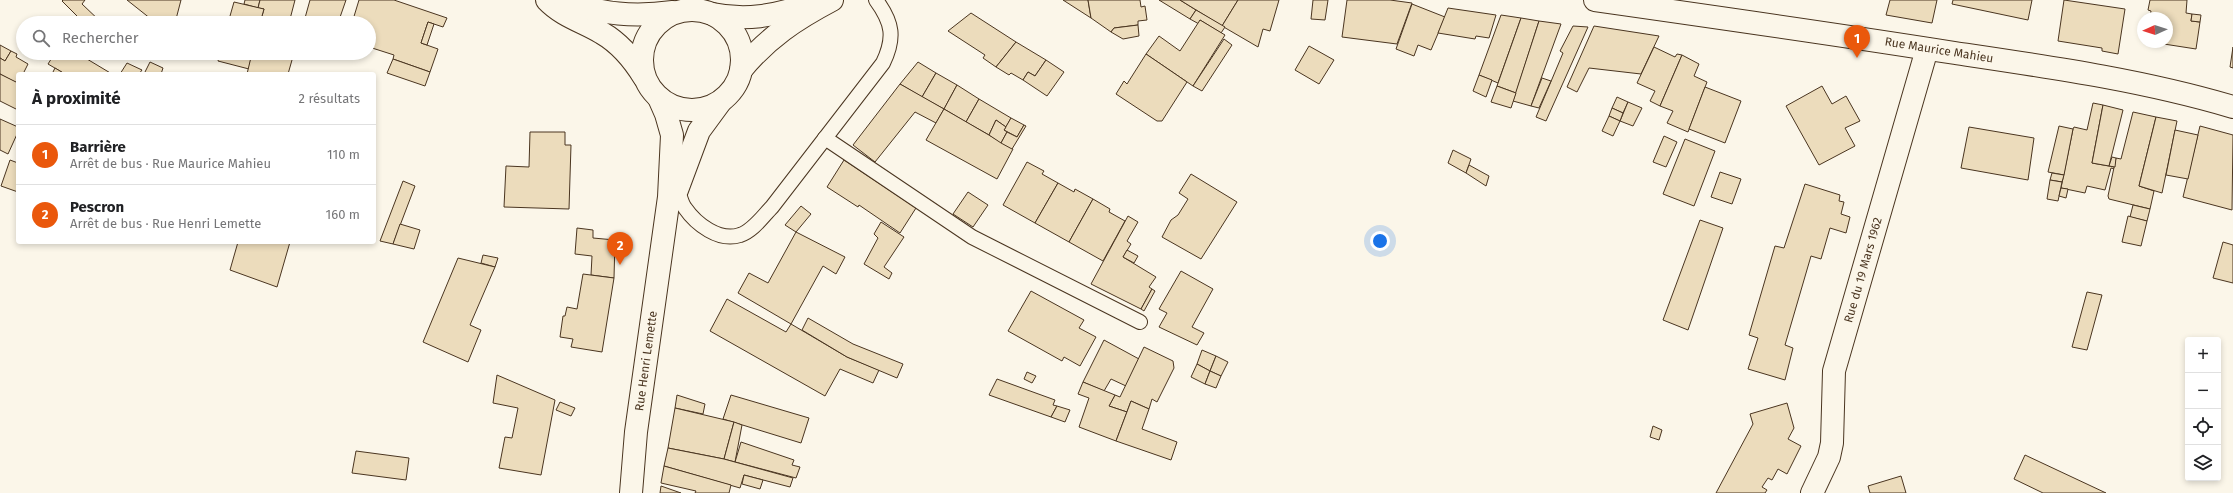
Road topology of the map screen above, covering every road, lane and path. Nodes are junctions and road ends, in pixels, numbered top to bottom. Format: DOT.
graph roads {
  1 [pos="547,0"];
  2 [pos="565,0"];
  3 [pos="822,0"];
  4 [pos="832,0"];
  5 [pos="876,0"];
  6 [pos="1594,0"];
  7 [pos="680,12"];
  8 [pos="709,14"];
  9 [pos="1927,48"];
  10 [pos="741,70"];
  11 [pos="645,77"];
  12 [pos="659,98"];
  13 [pos="721,101"];
  14 [pos="2233,107"];
  15 [pos="825,138"];
  16 [pos="677,188"];
  17 [pos="666,229"];
  18 [pos="1140,322"];
  19 [pos="631,493"];
  20 [pos="1812,493"];
  1 -- 11 [label="street"];
  2 -- 7 [label="street"];
  3 -- 8 [label="street"];
  4 -- 10 [label="street"];
  5 -- 15 [label="lane"];
  6 -- 9 [label="street, Rue Maurice Mahieu"];
  7 -- 8 [label="street"];
  7 -- 11 [label="street"];
  8 -- 10 [label="street"];
  9 -- 14 [label="street, Rue Maurice Mahieu"];
  9 -- 20 [label="street, Rue du 19 Mars 1962"];
  10 -- 13 [label="street"];
  11 -- 12 [label="street"];
  12 -- 13 [label="street"];
  12 -- 17 [label="street, Rue Henri Lemette"];
  13 -- 16 [label="street, Rue Henri Lemette"];
  15 -- 16 [label="lane"];
  15 -- 18 [label="lane"];
  16 -- 17 [label="street, Rue Henri Lemette"];
  17 -- 19 [label="street, Rue Henri Lemette"];
}
